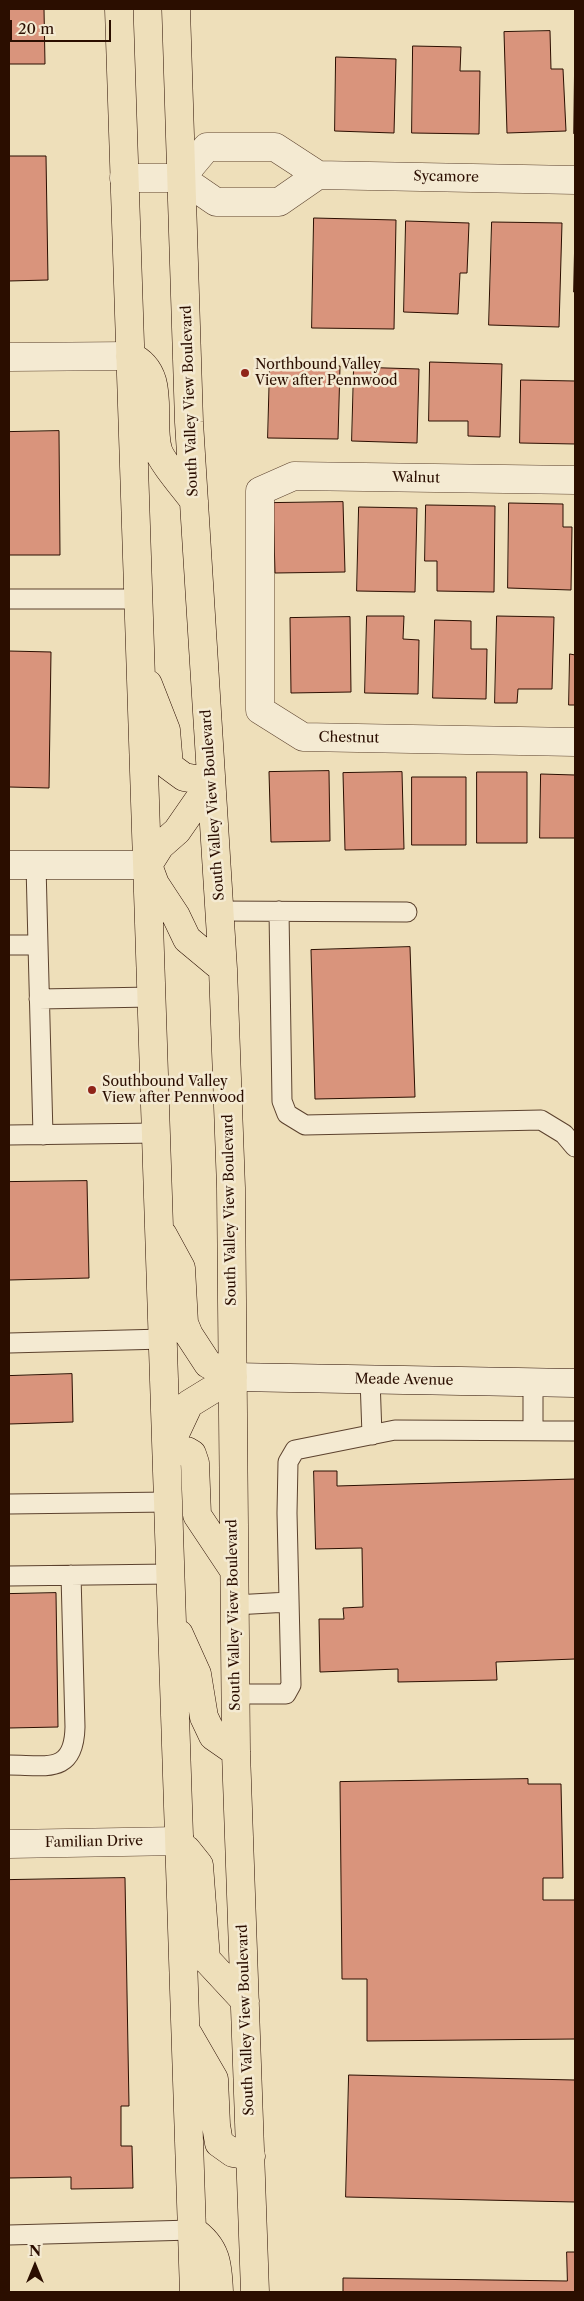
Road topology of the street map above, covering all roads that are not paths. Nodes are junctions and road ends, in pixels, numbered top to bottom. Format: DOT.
graph roads {
  1 [pos="119,9"];
  2 [pos="176,9"];
  3 [pos="318,175"];
  4 [pos="124,178"];
  5 [pos="181,178"];
  6 [pos="575,180"];
  7 [pos="130,356"];
  8 [pos="9,357"];
  9 [pos="575,480"];
  10 [pos="260,491"];
  11 [pos="194,501"];
  12 [pos="9,599"];
  13 [pos="138,599"];
  14 [pos="141,665"];
  15 [pos="575,742"];
  16 [pos="211,782"];
  17 [pos="9,865"];
  18 [pos="36,865"];
  19 [pos="148,865"];
  20 [pos="219,911"];
  21 [pos="279,911"];
  22 [pos="407,912"];
  23 [pos="9,945"];
  24 [pos="38,945"];
  25 [pos="223,969"];
  26 [pos="152,997"];
  27 [pos="39,998"];
  28 [pos="157,1133"];
  29 [pos="9,1135"];
  30 [pos="43,1135"];
  31 [pos="575,1147"];
  32 [pos="160,1229"];
  33 [pos="164,1339"];
  34 [pos="9,1344"];
  35 [pos="233,1376"];
  36 [pos="370,1379"];
  37 [pos="533,1382"];
  38 [pos="575,1383"];
  39 [pos="533,1431"];
  40 [pos="575,1431"];
  41 [pos="372,1434"];
  42 [pos="167,1451"];
  43 [pos="169,1502"];
  44 [pos="9,1504"];
  45 [pos="233,1569"];
  46 [pos="171,1574"];
  47 [pos="71,1575"];
  48 [pos="9,1576"];
  49 [pos="289,1602"];
  50 [pos="234,1605"];
  51 [pos="173,1622"];
  52 [pos="235,1694"];
  53 [pos="236,1752"];
  54 [pos="9,1765"];
  55 [pos="180,1841"];
  56 [pos="9,1844"];
  57 [pos="245,2001"];
  58 [pos="186,2031"];
  59 [pos="251,2156"];
  60 [pos="192,2230"];
  61 [pos="9,2235"];
  62 [pos="194,2292"];
  63 [pos="219,2292"];
  64 [pos="255,2292"];
  1 -- 4 [label="main road"];
  2 -- 5 [label="main road, South Valley View Boulevard"];
  3 -- 5 [label="street"];
  3 -- 5 [label="street"];
  3 -- 6 [label="street, Sycamore"];
  4 -- 5 [label="street"];
  4 -- 7 [label="main road"];
  5 -- 11 [label="main road, South Valley View Boulevard"];
  7 -- 8 [label="street"];
  7 -- 11 [label="main road"];
  7 -- 13 [label="main road"];
  9 -- 10 [label="street, Walnut"];
  10 -- 15 [label="street, Chestnut"];
  11 -- 16 [label="main road, South Valley View Boulevard"];
  12 -- 13 [label="lane"];
  13 -- 14 [label="main road"];
  14 -- 16 [label="main road"];
  14 -- 19 [label="main road"];
  16 -- 19 [label="main road"];
  16 -- 20 [label="main road, South Valley View Boulevard"];
  17 -- 18 [label="street"];
  18 -- 19 [label="street"];
  18 -- 24 [label="lane"];
  19 -- 25 [label="main road"];
  19 -- 26 [label="main road"];
  20 -- 21 [label="lane"];
  20 -- 25 [label="main road, South Valley View Boulevard"];
  21 -- 22 [label="lane"];
  21 -- 31 [label="lane"];
  23 -- 24 [label="lane"];
  24 -- 27 [label="lane"];
  25 -- 35 [label="main road, South Valley View Boulevard"];
  26 -- 27 [label="lane"];
  26 -- 28 [label="main road"];
  27 -- 30 [label="lane"];
  28 -- 30 [label="lane"];
  28 -- 32 [label="main road"];
  29 -- 30 [label="lane"];
  32 -- 33 [label="main road"];
  32 -- 35 [label="main road"];
  33 -- 34 [label="lane"];
  33 -- 42 [label="main road"];
  35 -- 36 [label="street, Meade Avenue"];
  35 -- 42 [label="main road"];
  35 -- 45 [label="main road, South Valley View Boulevard"];
  36 -- 37 [label="street, Meade Avenue"];
  36 -- 41 [label="lane"];
  37 -- 38 [label="street, Meade Avenue"];
  37 -- 39 [label="lane"];
  39 -- 40 [label="lane"];
  39 -- 41 [label="lane"];
  41 -- 49 [label="lane"];
  42 -- 43 [label="main road"];
  42 -- 45 [label="main road"];
  43 -- 44 [label="lane"];
  43 -- 46 [label="main road"];
  45 -- 50 [label="main road, South Valley View Boulevard"];
  46 -- 47 [label="lane"];
  46 -- 51 [label="main road"];
  47 -- 48 [label="lane"];
  47 -- 54 [label="lane"];
  49 -- 50 [label="lane"];
  49 -- 52 [label="lane"];
  50 -- 52 [label="main road, South Valley View Boulevard"];
  51 -- 53 [label="main road"];
  51 -- 55 [label="main road"];
  52 -- 53 [label="main road, South Valley View Boulevard"];
  53 -- 57 [label="main road, South Valley View Boulevard"];
  55 -- 56 [label="street, Familian Drive"];
  55 -- 57 [label="main road"];
  55 -- 58 [label="main road"];
  57 -- 59 [label="main road, South Valley View Boulevard"];
  58 -- 59 [label="main road"];
  58 -- 60 [label="main road"];
  59 -- 64 [label="main road, South Valley View Boulevard"];
  60 -- 61 [label="lane"];
  60 -- 62 [label="main road"];
  60 -- 63 [label="main road"];
}
